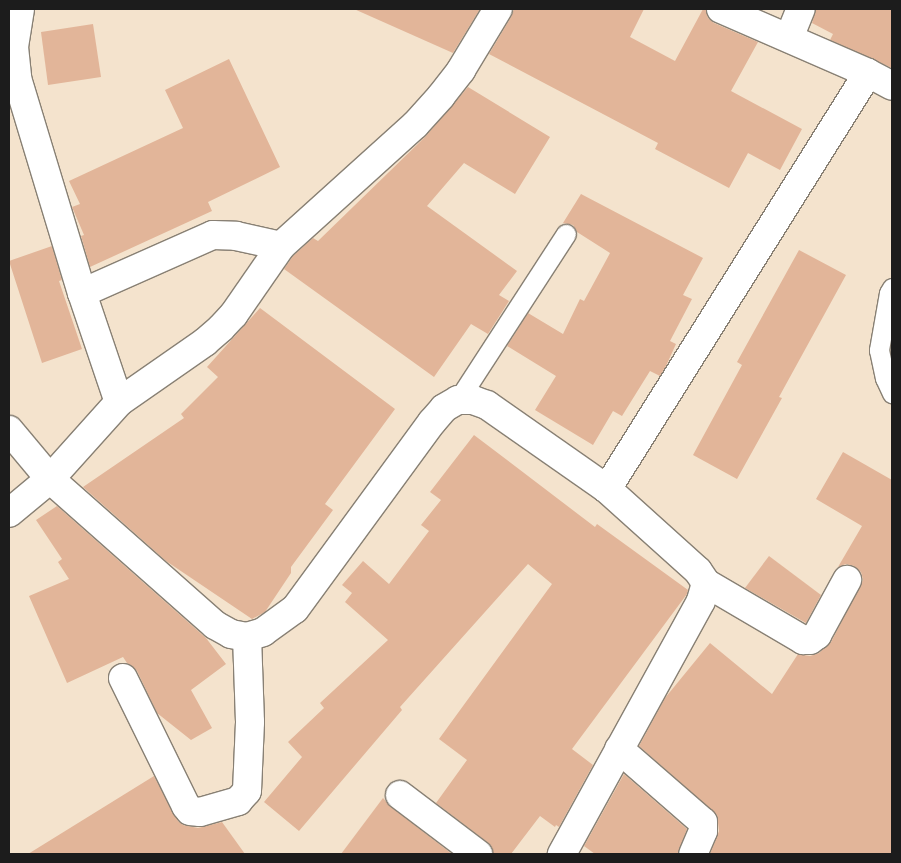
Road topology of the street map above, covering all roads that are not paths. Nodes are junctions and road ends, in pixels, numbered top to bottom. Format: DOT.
graph roads {
  1 [pos="20,9"];
  2 [pos="498,9"];
  3 [pos="721,9"];
  4 [pos="801,9"];
  5 [pos="788,38"];
  6 [pos="11,47"];
  7 [pos="868,73"];
  8 [pos="13,79"];
  9 [pos="892,86"];
  10 [pos="566,234"];
  11 [pos="281,246"];
  12 [pos="892,288"];
  13 [pos="82,293"];
  14 [pos="892,393"];
  15 [pos="458,400"];
  16 [pos="119,402"];
  17 [pos="9,430"];
  18 [pos="50,480"];
  19 [pos="607,489"];
  20 [pos="9,513"];
  21 [pos="847,580"];
  22 [pos="706,583"];
  23 [pos="247,637"];
  24 [pos="123,678"];
  25 [pos="619,749"];
  26 [pos="400,795"];
  27 [pos="478,854"];
  28 [pos="562,854"];
  29 [pos="694,854"];
  1 -- 6 [label="street"];
  2 -- 11 [label="street"];
  3 -- 5 [label="street"];
  4 -- 5 [label="street"];
  5 -- 7 [label="street"];
  6 -- 8 [label="street"];
  7 -- 9 [label="street"];
  7 -- 19 [label="street"];
  8 -- 13 [label="street"];
  10 -- 15 [label="lane"];
  11 -- 13 [label="street"];
  11 -- 16 [label="street"];
  12 -- 14 [label="lane"];
  13 -- 16 [label="street"];
  15 -- 19 [label="street"];
  15 -- 23 [label="street"];
  16 -- 18 [label="street"];
  17 -- 18 [label="street"];
  18 -- 20 [label="street"];
  18 -- 23 [label="street"];
  19 -- 22 [label="street"];
  21 -- 22 [label="street"];
  22 -- 25 [label="street"];
  23 -- 24 [label="street"];
  25 -- 28 [label="street"];
  25 -- 29 [label="street"];
  26 -- 27 [label="street"];
}
